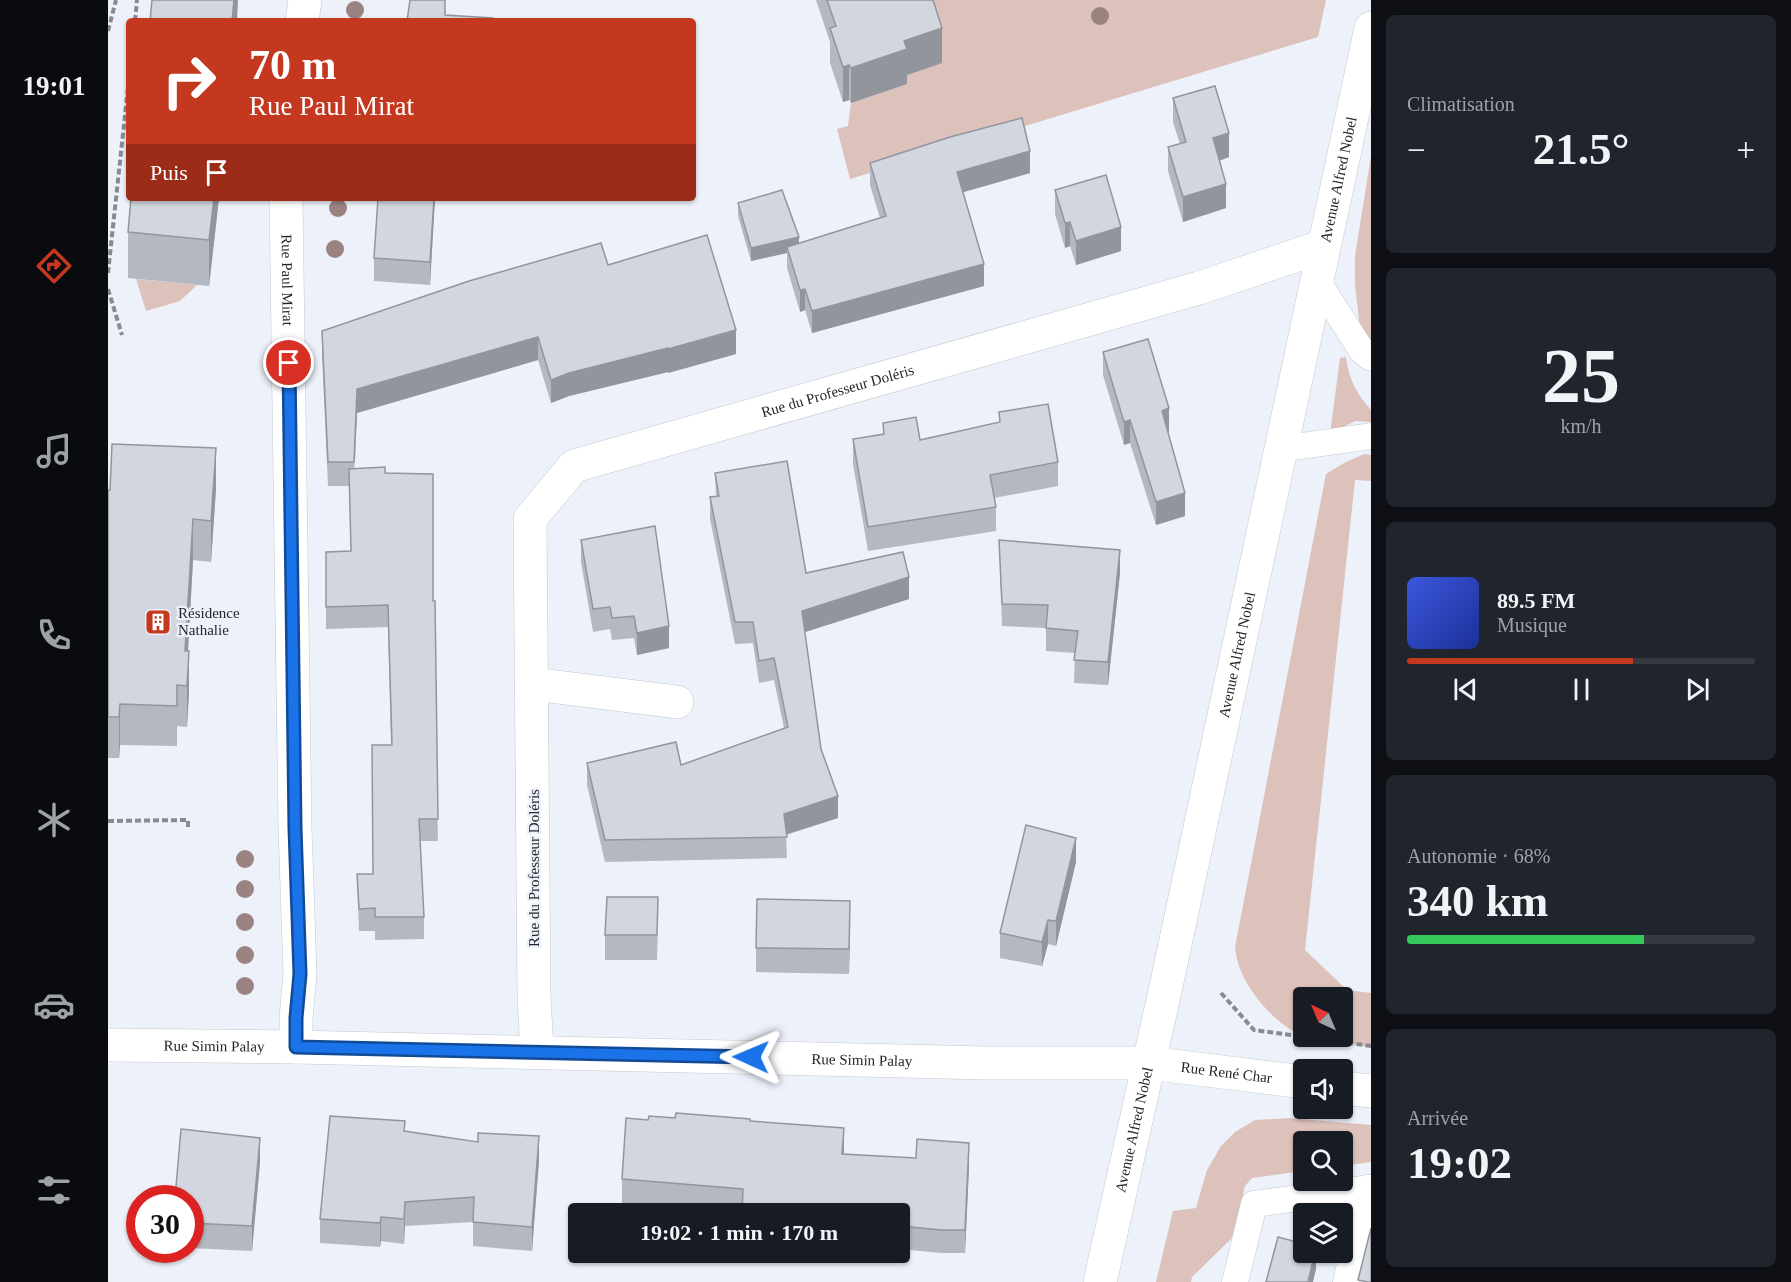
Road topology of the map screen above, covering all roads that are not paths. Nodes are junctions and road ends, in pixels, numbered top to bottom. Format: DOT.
graph roads {
  1 [pos="304,0"];
  2 [pos="302,18"];
  3 [pos="1371,28"];
  4 [pos="286,201"];
  5 [pos="1324,246"];
  6 [pos="1316,279"];
  7 [pos="1371,358"];
  8 [pos="1371,436"];
  9 [pos="1280,449"];
  10 [pos="533,684"];
  11 [pos="677,702"];
  12 [pos="108,1045"];
  13 [pos="296,1047"];
  14 [pos="537,1052"];
  15 [pos="1149,1063"];
  16 [pos="1293,1081"];
  17 [pos="1353,1089"];
  18 [pos="1371,1091"];
  19 [pos="1369,1188"];
  20 [pos="1100,1282"];
  21 [pos="1235,1282"];
  22 [pos="1346,1282"];
  1 -- 2 [label="street"];
  3 -- 5 [label="street, Avenue Alfred Nobel"];
  4 -- 13 [label="street, Rue Paul Mirat"];
  5 -- 6 [label="street, Avenue Alfred Nobel"];
  5 -- 10 [label="street, Rue du Professeur Doléris"];
  6 -- 7 [label="lane"];
  6 -- 9 [label="street, Avenue Alfred Nobel"];
  8 -- 9 [label="lane"];
  9 -- 15 [label="street, Avenue Alfred Nobel"];
  10 -- 11 [label="street"];
  10 -- 14 [label="street, Rue du Professeur Doléris"];
  12 -- 13 [label="street, Rue Simin Palay"];
  13 -- 14 [label="street, Rue Simin Palay"];
  14 -- 15 [label="street, Rue Simin Palay"];
  15 -- 16 [label="street, Rue René Char"];
  15 -- 20 [label="street, Avenue Alfred Nobel"];
  17 -- 18 [label="street"];
  19 -- 21 [label="lane"];
  19 -- 22 [label="lane"];
}
